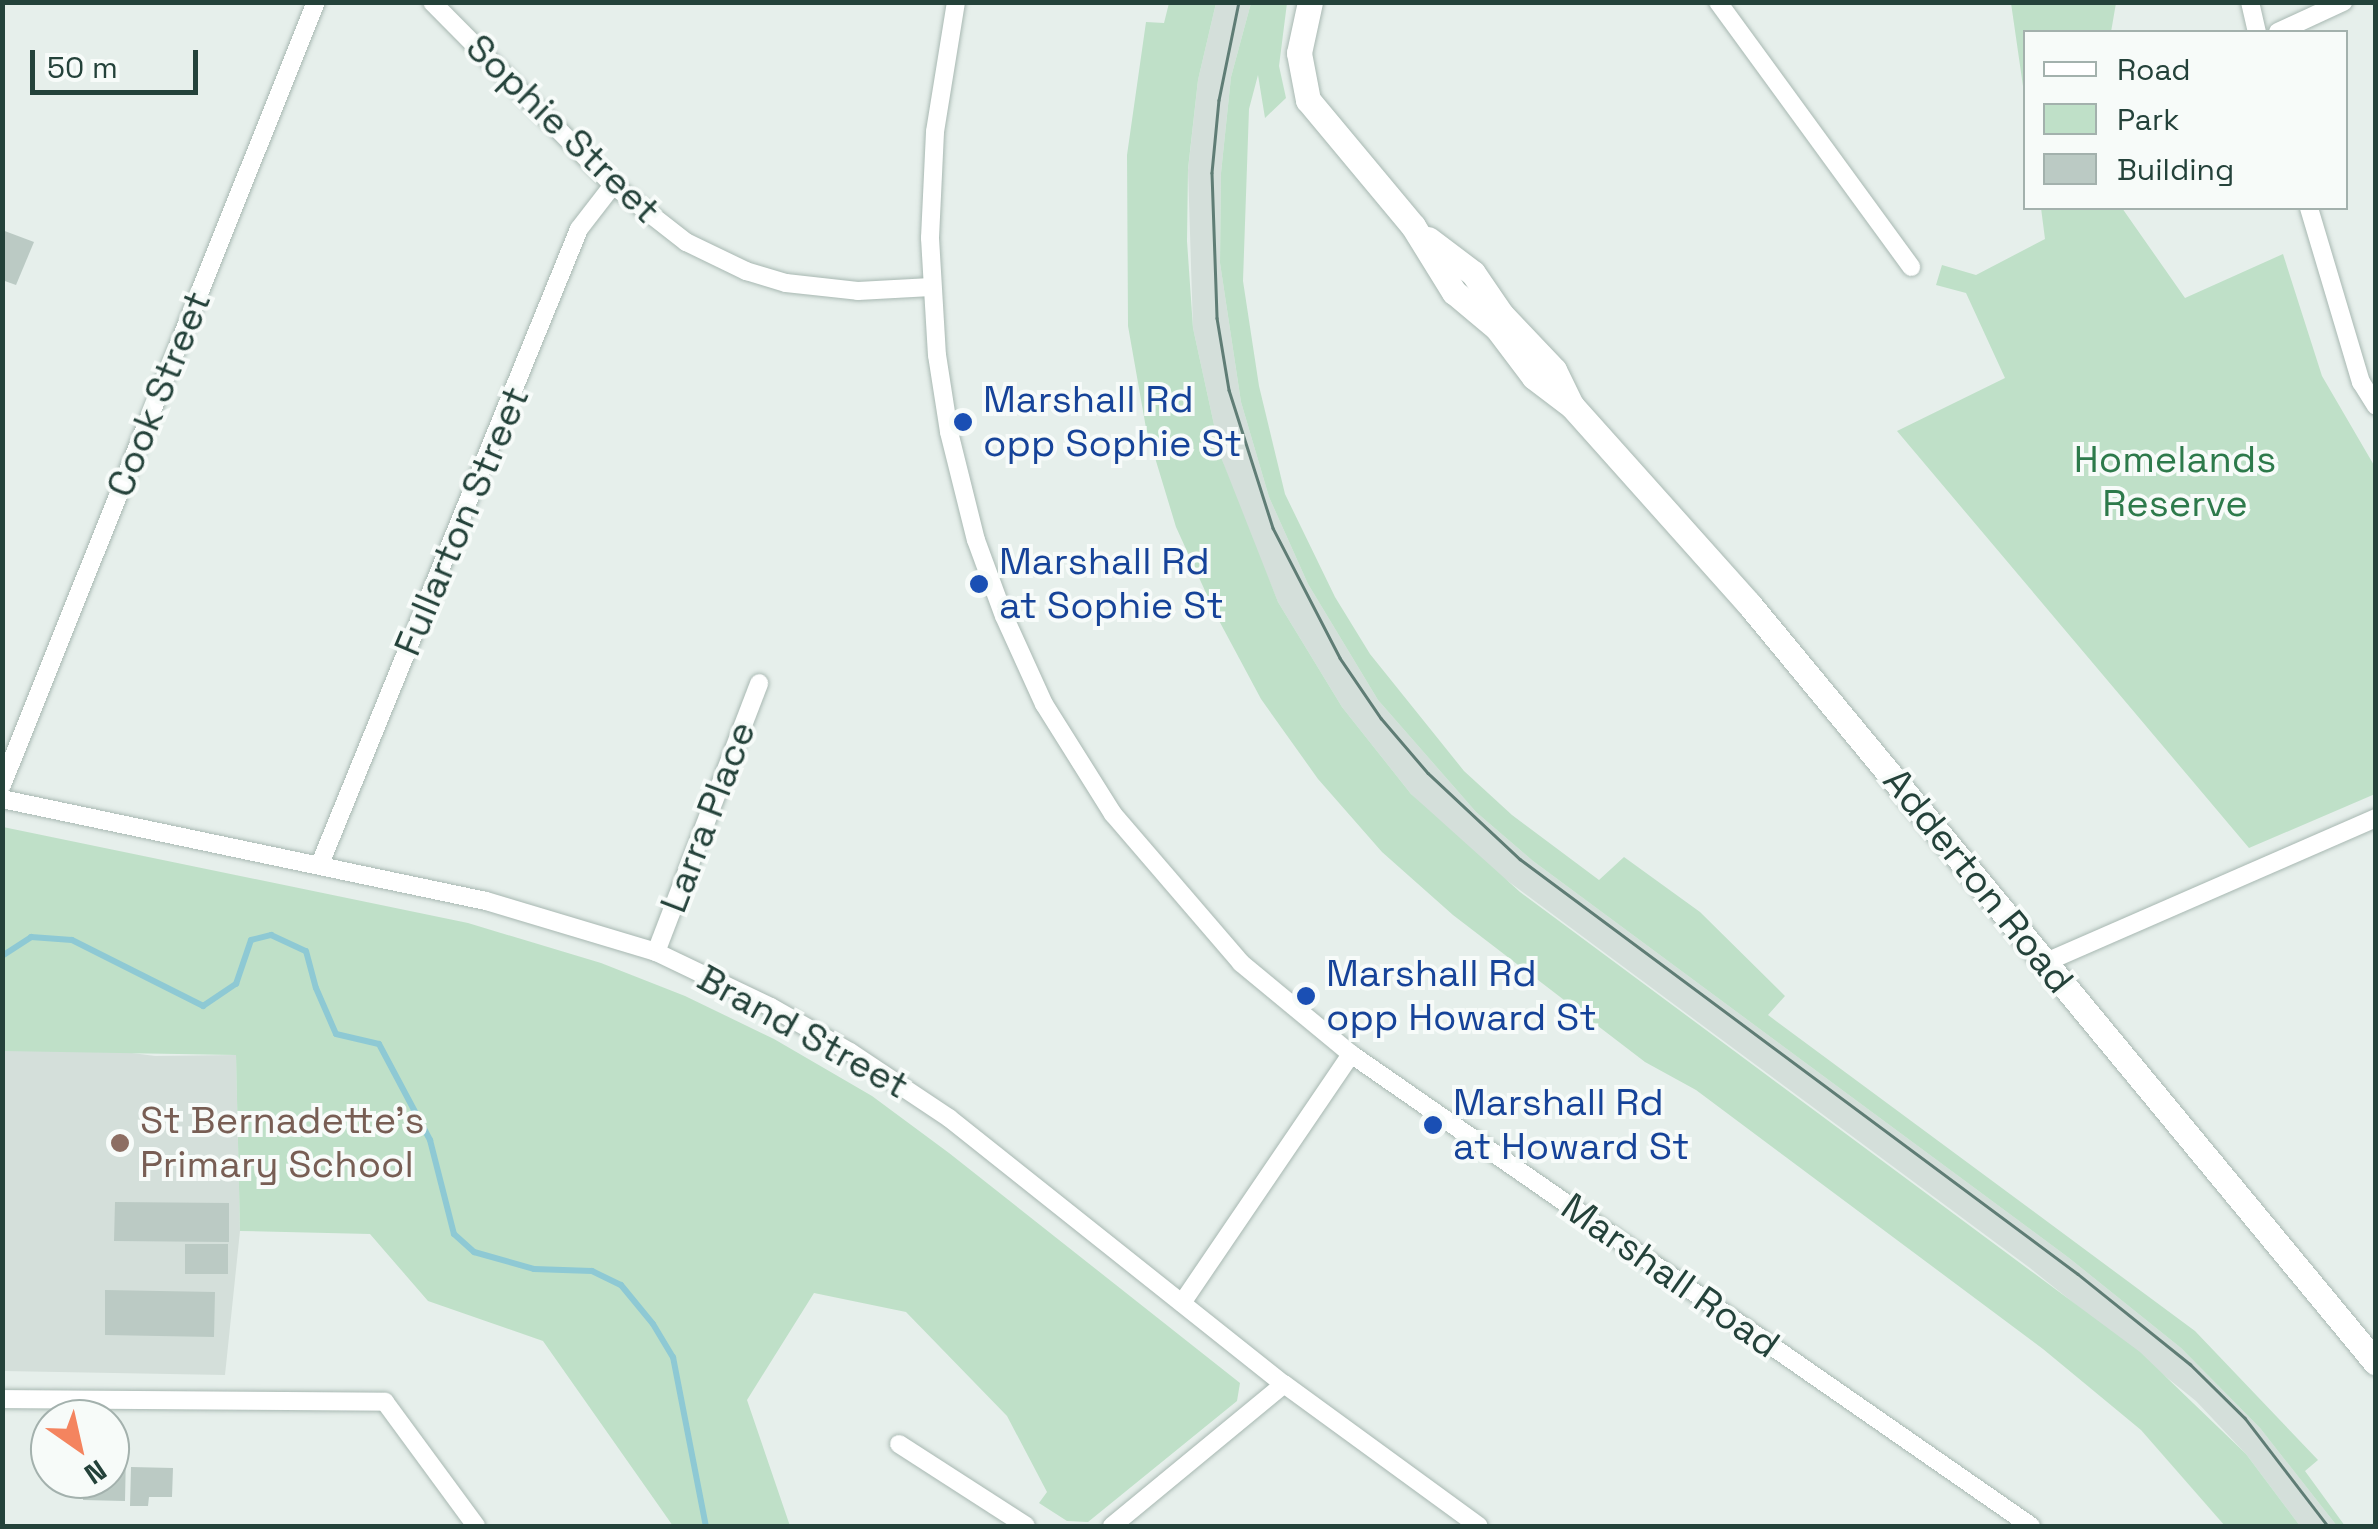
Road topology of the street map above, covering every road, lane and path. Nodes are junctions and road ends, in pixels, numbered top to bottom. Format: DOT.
graph roads {
  1 [pos="316,2"];
  2 [pos="432,2"];
  3 [pos="956,2"];
  4 [pos="1310,2"];
  5 [pos="1718,2"];
  6 [pos="2250,2"];
  7 [pos="2343,2"];
  8 [pos="2257,30"];
  9 [pos="2282,30"];
  10 [pos="614,185"];
  11 [pos="2310,210"];
  12 [pos="1910,267"];
  13 [pos="931,287"];
  14 [pos="2368,378"];
  15 [pos="2376,406"];
  16 [pos="759,682"];
  17 [pos="2,785"];
  18 [pos="2,799"];
  19 [pos="2376,818"];
  20 [pos="320,864"];
  21 [pos="656,952"];
  22 [pos="2044,963"];
  23 [pos="1351,1054"];
  24 [pos="1182,1303"];
  25 [pos="2376,1363"];
  26 [pos="1284,1384"];
  27 [pos="2,1399"];
  28 [pos="899,1444"];
  29 [pos="476,1526"];
  30 [pos="1026,1526"];
  31 [pos="1112,1526"];
  32 [pos="1479,1526"];
  33 [pos="2031,1526"];
  1 -- 17 [label="street, Cook Street"];
  2 -- 10 [label="street, Sophie Street"];
  3 -- 13 [label="street, Marshall Road"];
  4 -- 22 [label="main road, Adderton Road"];
  5 -- 12 [label="street"];
  6 -- 8 [label="street"];
  7 -- 9 [label="street"];
  10 -- 13 [label="street, Sophie Street"];
  10 -- 20 [label="street, Fullarton Street"];
  11 -- 14 [label="street"];
  13 -- 23 [label="street, Marshall Road"];
  14 -- 15 [label="street"];
  16 -- 21 [label="street, Larra Place"];
  18 -- 20 [label="street, Brand Street"];
  19 -- 22 [label="street"];
  20 -- 21 [label="street, Brand Street"];
  21 -- 24 [label="street, Brand Street"];
  22 -- 25 [label="main road, Adderton Road"];
  23 -- 24 [label="street"];
  23 -- 33 [label="street, Marshall Road"];
  24 -- 26 [label="street, Brand Street"];
  26 -- 31 [label="street"];
  26 -- 32 [label="street, Brand Street"];
  27 -- 29 [label="street"];
  28 -- 30 [label="street"];
}
